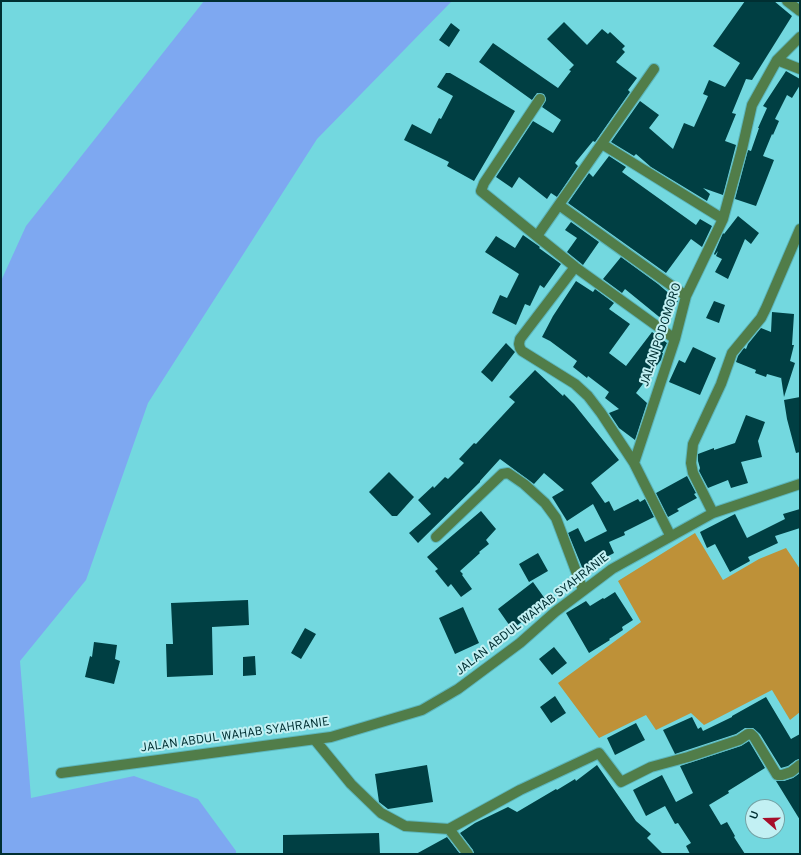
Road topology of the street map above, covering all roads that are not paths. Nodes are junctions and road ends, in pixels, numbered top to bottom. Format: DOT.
graph roads {
  1 [pos="787,1"];
  2 [pos="800,11"];
  3 [pos="800,37"];
  4 [pos="778,60"];
  5 [pos="654,69"];
  6 [pos="800,69"];
  7 [pos="540,99"];
  8 [pos="602,144"];
  9 [pos="559,205"];
  10 [pos="723,219"];
  11 [pos="800,229"];
  12 [pos="537,236"];
  13 [pos="575,267"];
  14 [pos="686,296"];
  15 [pos="675,339"];
  16 [pos="634,463"];
  17 [pos="800,484"];
  18 [pos="713,513"];
  19 [pos="670,536"];
  20 [pos="436,537"];
  21 [pos="583,590"];
  22 [pos="315,740"];
  23 [pos="800,766"];
  24 [pos="60,773"];
  25 [pos="449,829"];
  26 [pos="468,854"];
  1 -- 2 [label="street"];
  3 -- 4 [label="street, JALAN PODOMORO"];
  4 -- 6 [label="street"];
  4 -- 10 [label="street, JALAN PODOMORO"];
  5 -- 8 [label="street"];
  7 -- 12 [label="street"];
  8 -- 9 [label="street"];
  8 -- 10 [label="street"];
  9 -- 12 [label="street"];
  9 -- 14 [label="street"];
  10 -- 14 [label="street, JALAN PODOMORO"];
  11 -- 18 [label="street"];
  12 -- 13 [label="street"];
  13 -- 15 [label="street"];
  13 -- 16 [label="street"];
  14 -- 15 [label="street, JALAN PODOMORO"];
  15 -- 16 [label="street, JALAN PODOMORO"];
  16 -- 19 [label="street"];
  17 -- 18 [label="street, JALAN ABDUL WAHAB SYAHRANIE"];
  18 -- 19 [label="street, JALAN ABDUL WAHAB SYAHRANIE"];
  19 -- 21 [label="street, JALAN ABDUL WAHAB SYAHRANIE"];
  20 -- 21 [label="street"];
  21 -- 22 [label="street, JALAN ABDUL WAHAB SYAHRANIE"];
  22 -- 24 [label="street, JALAN ABDUL WAHAB SYAHRANIE"];
  22 -- 25 [label="street"];
  23 -- 25 [label="street"];
  25 -- 26 [label="street"];
}
